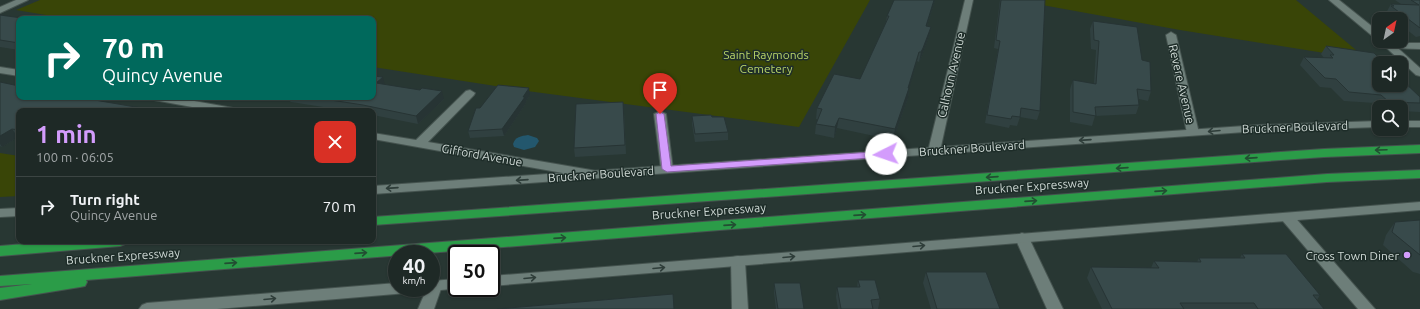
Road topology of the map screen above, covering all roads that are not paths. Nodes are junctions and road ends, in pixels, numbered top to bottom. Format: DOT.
graph roads {
  1 [pos="24,0"];
  2 [pos="969,0"];
  3 [pos="1333,0"];
  4 [pos="0,10"];
  5 [pos="1372,31"];
  6 [pos="1171,35"];
  7 [pos="1408,45"];
  8 [pos="1420,46"];
  9 [pos="1392,48"];
  10 [pos="0,70"];
  11 [pos="16,73"];
  12 [pos="1420,73"];
  13 [pos="470,93"];
  14 [pos="171,100"];
  15 [pos="216,108"];
  16 [pos="660,114"];
  17 [pos="1372,124"];
  18 [pos="1408,124"];
  19 [pos="1420,124"];
  20 [pos="1193,133"];
  21 [pos="376,137"];
  22 [pos="418,144"];
  23 [pos="1420,149"];
  24 [pos="934,151"];
  25 [pos="667,169"];
  26 [pos="591,174"];
  27 [pos="1420,174"];
  28 [pos="376,190"];
  29 [pos="1420,206"];
  30 [pos="16,212"];
  31 [pos="0,213"];
  32 [pos="1287,217"];
  33 [pos="376,221"];
  34 [pos="1022,238"];
  35 [pos="16,242"];
  36 [pos="0,243"];
  37 [pos="84,244"];
  38 [pos="0,251"];
  39 [pos="738,261"];
  40 [pos="192,266"];
  41 [pos="500,280"];
  42 [pos="0,281"];
  43 [pos="388,290"];
  44 [pos="0,294"];
  45 [pos="430,297"];
  46 [pos="147,309"];
  47 [pos="426,309"];
  48 [pos="740,309"];
  49 [pos="1055,309"];
  50 [pos="1367,309"];
  1 -- 4 [label="main road"];
  2 -- 24 [label="main road, Calhoun Avenue"];
  3 -- 5 [label="main road"];
  6 -- 20 [label="main road, Revere Avenue"];
  7 -- 8 [label="main road"];
  9 -- 12 [label="main road"];
  10 -- 11 [label="main road"];
  13 -- 22 [label="main road"];
  14 -- 15 [label="main road"];
  16 -- 25 [label="main road"];
  17 -- 20 [label="main road, Bruckner Boulevard, one-way"];
  18 -- 19 [label="main road"];
  20 -- 24 [label="main road, Bruckner Boulevard, one-way"];
  21 -- 22 [label="main road, Gifford Avenue"];
  22 -- 26 [label="main road, Gifford Avenue"];
  23 -- 33 [label="highway, Bruckner Expressway, one-way"];
  24 -- 25 [label="main road, Bruckner Boulevard"];
  25 -- 26 [label="main road, Bruckner Boulevard"];
  26 -- 28 [label="main road, Bruckner Boulevard, one-way"];
  40 -- 27 [label="highway, Bruckner Expressway, one-way"];
  29 -- 32 [label="main road"];
  30 -- 31 [label="main road"];
  32 -- 34 [label="main road"];
  32 -- 50 [label="main road"];
  39 -- 34 [label="main road, one-way"];
  34 -- 49 [label="main road"];
  35 -- 36 [label="highway"];
  37 -- 38 [label="highway, Bruckner Expressway"];
  41 -- 39 [label="main road, one-way"];
  39 -- 48 [label="main road"];
  40 -- 42 [label="highway, Bruckner Expressway"];
  40 -- 44 [label="highway"];
  46 -- 43 [label="main road, one-way"];
  45 -- 47 [label="main road"];
}
